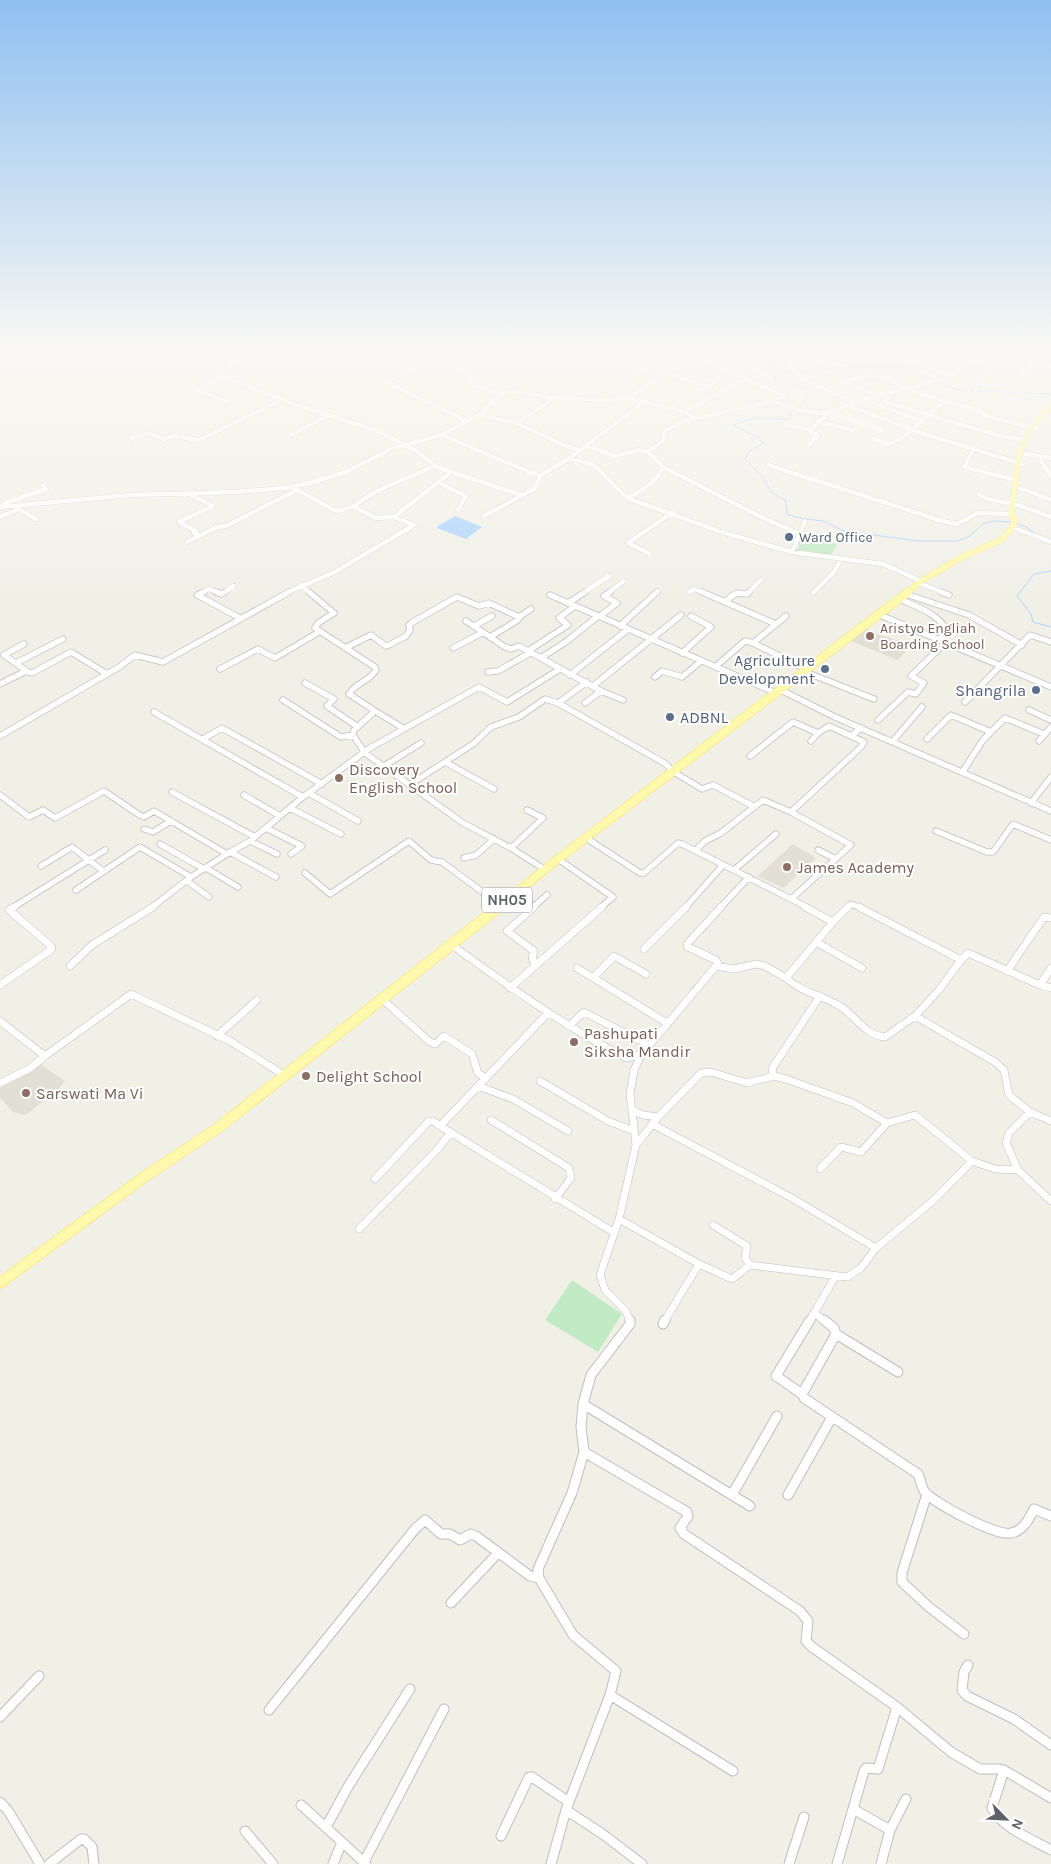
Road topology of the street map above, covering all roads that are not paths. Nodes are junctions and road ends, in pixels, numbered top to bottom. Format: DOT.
graph roads {
  1 [pos="395,439"];
  2 [pos="429,439"];
  3 [pos="451,439"];
  4 [pos="550,439"];
  5 [pos="595,439"];
  6 [pos="663,439"];
  7 [pos="815,439"];
  8 [pos="873,439"];
  9 [pos="899,439"];
  10 [pos="943,439"];
  11 [pos="1019,439"];
  12 [pos="1030,439"];
  13 [pos="1025,440"];
  14 [pos="405,446"];
  15 [pos="586,446"];
  16 [pos="809,446"];
  17 [pos="974,449"];
  18 [pos="580,450"];
  19 [pos="648,452"];
  20 [pos="1025,454"];
  21 [pos="575,456"];
  22 [pos="570,458"];
  23 [pos="1039,458"];
  24 [pos="1051,458"];
  25 [pos="579,460"];
  26 [pos="1020,463"];
  27 [pos="768,465"];
  28 [pos="435,466"];
  29 [pos="663,467"];
  30 [pos="1049,471"];
  31 [pos="450,473"];
  32 [pos="541,475"];
  33 [pos="1051,476"];
  34 [pos="1016,480"];
  35 [pos="439,483"];
  36 [pos="43,485"];
  37 [pos="291,487"];
  38 [pos="1020,488"];
  39 [pos="297,490"];
  40 [pos="188,494"];
  41 [pos="521,495"];
  42 [pos="979,495"];
  43 [pos="628,498"];
  44 [pos="1051,500"];
  45 [pos="1016,504"];
  46 [pos="13,506"];
  47 [pos="353,506"];
  48 [pos="1,507"];
  49 [pos="19,509"];
  50 [pos="458,510"];
  51 [pos="673,512"];
  52 [pos="484,516"];
  53 [pos="0,517"];
  54 [pos="394,517"];
  55 [pos="1051,517"];
  56 [pos="36,519"];
  57 [pos="1013,520"];
  58 [pos="805,521"];
  59 [pos="800,534"];
  60 [pos="199,536"];
  61 [pos="187,542"];
  62 [pos="1051,542"];
  63 [pos="792,552"];
  64 [pos="650,554"];
  65 [pos="842,559"];
  66 [pos="609,576"];
  67 [pos="761,580"];
  68 [pos="624,581"];
  69 [pos="920,582"];
  70 [pos="301,585"];
  71 [pos="234,586"];
  72 [pos="658,591"];
  73 [pos="689,592"];
  74 [pos="813,593"];
  75 [pos="550,595"];
  76 [pos="949,595"];
  77 [pos="903,596"];
  78 [pos="726,601"];
  79 [pos="568,603"];
  80 [pos="575,606"];
  81 [pos="531,610"];
  82 [pos="880,614"];
  83 [pos="681,615"];
  84 [pos="492,616"];
  85 [pos="599,616"];
  86 [pos="691,616"];
  87 [pos="786,616"];
  88 [pos="519,617"];
  89 [pos="240,618"];
  90 [pos="466,621"];
  91 [pos="776,624"];
  92 [pos="474,626"];
  93 [pos="620,626"];
  94 [pos="627,630"];
  95 [pos="319,632"];
  96 [pos="482,633"];
  97 [pos="490,638"];
  98 [pos="62,639"];
  99 [pos="650,639"];
  100 [pos="943,640"];
  101 [pos="1051,642"];
  102 [pos="24,644"];
  103 [pos="753,644"];
  104 [pos="1022,645"];
  105 [pos="345,648"];
  106 [pos="453,648"];
  107 [pos="529,652"];
  108 [pos="682,653"];
  109 [pos="541,658"];
  110 [pos="701,661"];
  111 [pos="16,663"];
  112 [pos="1001,666"];
  113 [pos="715,667"];
  114 [pos="220,669"];
  115 [pos="560,669"];
  116 [pos="26,670"];
  117 [pos="805,670"];
  118 [pos="488,672"];
  119 [pos="107,674"];
  120 [pos="570,675"];
  121 [pos="655,678"];
  122 [pos="587,682"];
  123 [pos="305,683"];
  124 [pos="0,684"];
  125 [pos="593,686"];
  126 [pos="1051,687"];
  127 [pos="601,691"];
  128 [pos="778,692"];
  129 [pos="874,699"];
  130 [pos="283,700"];
  131 [pos="623,700"];
  132 [pos="965,702"];
  133 [pos="558,703"];
  134 [pos="585,704"];
  135 [pos="922,707"];
  136 [pos="1029,710"];
  137 [pos="375,711"];
  138 [pos="154,712"];
  139 [pos="878,720"];
  140 [pos="1051,720"];
  141 [pos="358,727"];
  142 [pos="1051,727"];
  143 [pos="403,728"];
  144 [pos="861,728"];
  145 [pos="991,732"];
  146 [pos="818,733"];
  147 [pos="1044,734"];
  148 [pos="0,736"];
  149 [pos="353,736"];
  150 [pos="851,736"];
  151 [pos="203,738"];
  152 [pos="927,739"];
  153 [pos="812,740"];
  154 [pos="893,741"];
  155 [pos="1039,741"];
  156 [pos="421,743"];
  157 [pos="365,753"];
  158 [pos="750,756"];
  159 [pos="445,762"];
  160 [pos="384,766"];
  161 [pos="672,771"];
  162 [pos="962,771"];
  163 [pos="1051,777"];
  164 [pos="322,784"];
  165 [pos="409,785"];
  166 [pos="494,789"];
  167 [pos="172,792"];
  168 [pos="244,795"];
  169 [pos="306,795"];
  170 [pos="0,796"];
  171 [pos="1031,803"];
  172 [pos="755,807"];
  173 [pos="290,808"];
  174 [pos="527,810"];
  175 [pos="1051,811"];
  176 [pos="791,812"];
  177 [pos="280,816"];
  178 [pos="171,821"];
  179 [pos="358,821"];
  180 [pos="266,828"];
  181 [pos="144,829"];
  182 [pos="936,831"];
  183 [pos="341,834"];
  184 [pos="776,834"];
  185 [pos="586,838"];
  186 [pos="253,839"];
  187 [pos="494,839"];
  188 [pos="1051,840"];
  189 [pos="160,844"];
  190 [pos="511,848"];
  191 [pos="105,850"];
  192 [pos="696,850"];
  193 [pos="818,850"];
  194 [pos="229,853"];
  195 [pos="277,854"];
  196 [pos="291,854"];
  197 [pos="464,858"];
  198 [pos="834,858"];
  199 [pos="558,859"];
  200 [pos="89,860"];
  201 [pos="723,865"];
  202 [pos="41,866"];
  203 [pos="205,869"];
  204 [pos="544,869"];
  205 [pos="734,870"];
  206 [pos="104,871"];
  207 [pos="305,874"];
  208 [pos="276,877"];
  209 [pos="749,877"];
  210 [pos="189,879"];
  211 [pos="238,887"];
  212 [pos="76,890"];
  213 [pos="547,895"];
  214 [pos="209,897"];
  215 [pos="791,899"];
  216 [pos="500,905"];
  217 [pos="1051,918"];
  218 [pos="833,922"];
  219 [pos="816,942"];
  220 [pos="452,946"];
  221 [pos="644,949"];
  222 [pos="961,960"];
  223 [pos="534,965"];
  224 [pos="70,966"];
  225 [pos="719,966"];
  226 [pos="578,968"];
  227 [pos="862,968"];
  228 [pos="1051,968"];
  229 [pos="1007,971"];
  230 [pos="646,974"];
  231 [pos="594,977"];
  232 [pos="786,978"];
  233 [pos="0,985"];
  234 [pos="1040,985"];
  235 [pos="510,988"];
  236 [pos="1051,988"];
  237 [pos="820,996"];
  238 [pos="382,999"];
  239 [pos="257,1000"];
  240 [pos="548,1013"];
  241 [pos="915,1016"];
  242 [pos="0,1021"];
  243 [pos="667,1023"];
  244 [pos="569,1026"];
  245 [pos="217,1036"];
  246 [pos="648,1045"];
  247 [pos="642,1054"];
  248 [pos="46,1056"];
  249 [pos="626,1058"];
  250 [pos="634,1070"];
  251 [pos="284,1075"];
  252 [pos="774,1076"];
  253 [pos="486,1078"];
  254 [pos="540,1081"];
  255 [pos="0,1083"];
  256 [pos="478,1086"];
  257 [pos="632,1110"];
  258 [pos="1030,1112"];
  259 [pos="658,1118"];
  260 [pos="491,1120"];
  261 [pos="1051,1121"];
  262 [pos="886,1123"];
  263 [pos="652,1124"];
  264 [pos="440,1126"];
  265 [pos="568,1131"];
  266 [pos="634,1131"];
  267 [pos="452,1132"];
  268 [pos="636,1146"];
  269 [pos="972,1161"];
  270 [pos="820,1169"];
  271 [pos="1018,1170"];
  272 [pos="375,1179"];
  273 [pos="555,1199"];
  274 [pos="1051,1201"];
  275 [pos="619,1219"];
  276 [pos="713,1225"];
  277 [pos="360,1229"];
  278 [pos="613,1232"];
  279 [pos="876,1248"];
  280 [pos="699,1264"];
  281 [pos="750,1265"];
  282 [pos="835,1277"];
  283 [pos="0,1283"];
  284 [pos="814,1314"];
  285 [pos="663,1324"];
  286 [pos="836,1334"];
  287 [pos="898,1372"];
  288 [pos="802,1394"];
  289 [pos="583,1404"];
  290 [pos="777,1416"];
  291 [pos="832,1417"];
  292 [pos="584,1452"];
  293 [pos="927,1494"];
  294 [pos="732,1495"];
  295 [pos="788,1495"];
  296 [pos="750,1506"];
  297 [pos="1051,1516"];
  298 [pos="498,1553"];
  299 [pos="539,1578"];
  300 [pos="451,1603"];
  301 [pos="964,1634"];
  302 [pos="968,1665"];
  303 [pos="40,1676"];
  304 [pos="410,1690"];
  305 [pos="610,1695"];
  306 [pos="897,1707"];
  307 [pos="444,1709"];
  308 [pos="269,1710"];
  309 [pos="0,1717"];
  310 [pos="1051,1744"];
  311 [pos="1004,1770"];
  312 [pos="733,1772"];
  313 [pos="1051,1798"];
  314 [pos="906,1799"];
  315 [pos="0,1802"];
  316 [pos="301,1804"];
  317 [pos="567,1806"];
  318 [pos="853,1808"];
  319 [pos="804,1817"];
  320 [pos="326,1827"];
  321 [pos="890,1830"];
  322 [pos="244,1831"];
  323 [pos="501,1836"];
  324 [pos="342,1842"];
  325 [pos="1051,1850"];
  326 [pos="365,1863"];
  327 [pos="40,1864"];
  328 [pos="49,1864"];
  329 [pos="94,1864"];
  330 [pos="273,1864"];
  331 [pos="332,1864"];
  332 [pos="551,1864"];
  333 [pos="642,1864"];
  334 [pos="789,1864"];
  335 [pos="837,1864"];
  336 [pos="881,1864"];
  1 -- 14 [label="street"];
  2 -- 14 [label="street"];
  3 -- 32 [label="street"];
  4 -- 18 [label="street"];
  5 -- 15 [label="street"];
  6 -- 19 [label="street"];
  7 -- 16 [label="street"];
  8 -- 9 [label="street"];
  10 -- 17 [label="street"];
  11 -- 13 [label="street"];
  12 -- 20 [label="main road"];
  13 -- 26 [label="main road"];
  14 -- 28 [label="street"];
  14 -- 37 [label="street"];
  15 -- 18 [label="street"];
  15 -- 19 [label="street"];
  17 -- 26 [label="street"];
  17 -- 34 [label="street"];
  18 -- 21 [label="street"];
  19 -- 29 [label="street"];
  20 -- 23 [label="street"];
  20 -- 26 [label="main road"];
  21 -- 22 [label="street"];
  21 -- 25 [label="street"];
  22 -- 25 [label="street"];
  22 -- 32 [label="street"];
  23 -- 24 [label="street"];
  23 -- 30 [label="street"];
  25 -- 43 [label="street"];
  26 -- 34 [label="main road"];
  26 -- 38 [label="main road"];
  27 -- 57 [label="street"];
  28 -- 31 [label="street"];
  28 -- 47 [label="street"];
  29 -- 43 [label="street"];
  29 -- 59 [label="street"];
  30 -- 33 [label="street"];
  31 -- 35 [label="street"];
  31 -- 41 [label="street"];
  32 -- 41 [label="street"];
  34 -- 45 [label="main road"];
  35 -- 50 [label="street"];
  35 -- 54 [label="street"];
  36 -- 48 [label="street"];
  37 -- 39 [label="street"];
  37 -- 40 [label="street"];
  38 -- 44 [label="street"];
  38 -- 45 [label="main road"];
  39 -- 47 [label="street"];
  39 -- 60 [label="street"];
  40 -- 46 [label="street"];
  40 -- 60 [label="street"];
  41 -- 52 [label="street"];
  42 -- 45 [label="street"];
  43 -- 51 [label="street"];
  45 -- 55 [label="street"];
  45 -- 57 [label="main road"];
  46 -- 48 [label="street"];
  46 -- 49 [label="street"];
  47 -- 54 [label="street"];
  49 -- 53 [label="street"];
  49 -- 56 [label="street"];
  51 -- 63 [label="street"];
  51 -- 64 [label="street"];
  54 -- 70 [label="street"];
  57 -- 62 [label="street"];
  57 -- 69 [label="main road, NH05"];
  58 -- 59 [label="street"];
  59 -- 63 [label="street"];
  60 -- 61 [label="street"];
  63 -- 65 [label="street"];
  65 -- 69 [label="street"];
  65 -- 74 [label="street"];
  66 -- 79 [label="street"];
  67 -- 78 [label="street"];
  68 -- 85 [label="street"];
  69 -- 76 [label="street"];
  69 -- 77 [label="main road, NH05"];
  70 -- 89 [label="street"];
  70 -- 95 [label="street"];
  71 -- 89 [label="street"];
  72 -- 93 [label="street"];
  73 -- 78 [label="street"];
  75 -- 79 [label="street"];
  77 -- 82 [label="main road, NH05"];
  77 -- 100 [label="street"];
  77 -- 104 [label="street"];
  78 -- 91 [label="street"];
  79 -- 80 [label="street"];
  80 -- 85 [label="street"];
  80 -- 107 [label="street"];
  81 -- 88 [label="street"];
  82 -- 100 [label="street"];
  82 -- 117 [label="main road, NH05"];
  83 -- 99 [label="street"];
  84 -- 92 [label="street"];
  85 -- 93 [label="street"];
  85 -- 109 [label="street"];
  86 -- 108 [label="street"];
  87 -- 91 [label="street"];
  88 -- 97 [label="street"];
  88 -- 105 [label="street"];
  89 -- 119 [label="street"];
  90 -- 92 [label="street"];
  91 -- 103 [label="street"];
  92 -- 96 [label="street"];
  93 -- 94 [label="street"];
  94 -- 99 [label="street"];
  94 -- 120 [label="street"];
  95 -- 105 [label="street"];
  95 -- 114 [label="street"];
  96 -- 97 [label="street"];
  96 -- 106 [label="street"];
  97 -- 107 [label="street"];
  98 -- 111 [label="street"];
  99 -- 108 [label="street"];
  99 -- 125 [label="street"];
  100 -- 112 [label="street"];
  100 -- 139 [label="street"];
  101 -- 104 [label="street"];
  102 -- 111 [label="street"];
  103 -- 113 [label="street"];
  103 -- 117 [label="street"];
  104 -- 112 [label="street"];
  105 -- 137 [label="street"];
  107 -- 109 [label="street"];
  107 -- 118 [label="street"];
  108 -- 110 [label="street"];
  109 -- 115 [label="street"];
  110 -- 113 [label="street"];
  110 -- 121 [label="street"];
  111 -- 116 [label="street"];
  112 -- 126 [label="street"];
  112 -- 132 [label="street"];
  113 -- 128 [label="street"];
  115 -- 120 [label="street"];
  115 -- 143 [label="street"];
  116 -- 119 [label="street"];
  116 -- 124 [label="street"];
  117 -- 128 [label="main road, NH05"];
  117 -- 129 [label="street"];
  119 -- 148 [label="street"];
  120 -- 122 [label="street"];
  122 -- 125 [label="street"];
  122 -- 133 [label="street"];
  123 -- 141 [label="street"];
  125 -- 127 [label="street"];
  127 -- 131 [label="street"];
  127 -- 134 [label="street"];
  128 -- 144 [label="street"];
  128 -- 161 [label="main road, NH05"];
  130 -- 149 [label="street"];
  133 -- 159 [label="street"];
  133 -- 161 [label="street"];
  135 -- 154 [label="street"];
  136 -- 140 [label="street"];
  137 -- 141 [label="street"];
  137 -- 143 [label="street"];
  138 -- 151 [label="street"];
  141 -- 149 [label="street"];
  142 -- 147 [label="street"];
  143 -- 157 [label="street"];
  144 -- 150 [label="street"];
  144 -- 154 [label="street"];
  145 -- 147 [label="street"];
  145 -- 152 [label="street"];
  145 -- 162 [label="street"];
  146 -- 150 [label="street"];
  146 -- 153 [label="street"];
  146 -- 158 [label="street"];
  147 -- 155 [label="street"];
  149 -- 157 [label="street"];
  150 -- 176 [label="street"];
  151 -- 164 [label="street"];
  151 -- 169 [label="street"];
  154 -- 162 [label="street"];
  156 -- 160 [label="street"];
  157 -- 160 [label="street"];
  157 -- 164 [label="street"];
  159 -- 165 [label="street"];
  159 -- 166 [label="street"];
  160 -- 165 [label="street"];
  161 -- 172 [label="street"];
  161 -- 185 [label="main road, NH05"];
  162 -- 171 [label="street"];
  163 -- 171 [label="street"];
  164 -- 169 [label="street"];
  165 -- 187 [label="street"];
  167 -- 186 [label="street"];
  168 -- 177 [label="street"];
  169 -- 173 [label="street"];
  169 -- 179 [label="street"];
  170 -- 178 [label="street"];
  171 -- 175 [label="street"];
  172 -- 176 [label="street"];
  172 -- 192 [label="street"];
  173 -- 177 [label="street"];
  173 -- 183 [label="street"];
  174 -- 190 [label="street"];
  176 -- 198 [label="street"];
  177 -- 180 [label="street"];
  178 -- 181 [label="street"];
  178 -- 194 [label="street"];
  180 -- 186 [label="street"];
  180 -- 196 [label="street"];
  182 -- 188 [label="street"];
  184 -- 205 [label="street"];
  185 -- 192 [label="street"];
  185 -- 199 [label="main road, NH05"];
  186 -- 194 [label="street"];
  186 -- 195 [label="street"];
  187 -- 190 [label="street"];
  187 -- 197 [label="street"];
  189 -- 203 [label="street"];
  190 -- 204 [label="street"];
  191 -- 200 [label="street"];
  192 -- 201 [label="street"];
  193 -- 198 [label="street"];
  194 -- 203 [label="street"];
  194 -- 208 [label="street"];
  198 -- 215 [label="street"];
  199 -- 204 [label="main road, NH05"];
  199 -- 223 [label="street"];
  200 -- 202 [label="street"];
  200 -- 206 [label="street"];
  200 -- 233 [label="street"];
  201 -- 205 [label="street"];
  201 -- 221 [label="street"];
  203 -- 210 [label="street"];
  203 -- 211 [label="street"];
  204 -- 216 [label="main road, NH05"];
  205 -- 209 [label="street"];
  206 -- 210 [label="street"];
  206 -- 212 [label="street"];
  207 -- 216 [label="street"];
  209 -- 215 [label="street"];
  209 -- 225 [label="street"];
  210 -- 214 [label="street"];
  210 -- 224 [label="street"];
  213 -- 223 [label="street"];
  215 -- 218 [label="street"];
  216 -- 220 [label="main road, NH05"];
  217 -- 229 [label="street"];
  218 -- 219 [label="street"];
  218 -- 222 [label="street"];
  219 -- 227 [label="street"];
  219 -- 232 [label="street"];
  220 -- 235 [label="street"];
  220 -- 238 [label="main road, NH05"];
  222 -- 229 [label="street"];
  222 -- 241 [label="street"];
  223 -- 235 [label="street"];
  225 -- 232 [label="street"];
  225 -- 243 [label="street"];
  226 -- 231 [label="street"];
  228 -- 234 [label="street"];
  229 -- 234 [label="street"];
  230 -- 231 [label="street"];
  231 -- 243 [label="street"];
  232 -- 237 [label="street"];
  234 -- 236 [label="street"];
  235 -- 240 [label="street"];
  237 -- 241 [label="street"];
  237 -- 252 [label="street"];
  238 -- 251 [label="main road, NH05"];
  238 -- 253 [label="street"];
  239 -- 245 [label="street"];
  240 -- 244 [label="street"];
  240 -- 253 [label="street"];
  241 -- 258 [label="street"];
  242 -- 248 [label="street"];
  243 -- 246 [label="street"];
  244 -- 246 [label="street"];
  244 -- 249 [label="street"];
  245 -- 248 [label="street"];
  245 -- 251 [label="street"];
  246 -- 247 [label="street"];
  247 -- 249 [label="street"];
  247 -- 250 [label="street"];
  248 -- 255 [label="street"];
  249 -- 250 [label="street"];
  250 -- 257 [label="street"];
  251 -- 283 [label="main road, NH05"];
  252 -- 259 [label="street"];
  252 -- 262 [label="street"];
  253 -- 256 [label="street"];
  254 -- 266 [label="street"];
  256 -- 264 [label="street"];
  256 -- 265 [label="street"];
  257 -- 259 [label="street"];
  257 -- 266 [label="street"];
  258 -- 261 [label="street"];
  258 -- 271 [label="street"];
  259 -- 263 [label="street"];
  260 -- 273 [label="street"];
  262 -- 269 [label="street"];
  262 -- 270 [label="street"];
  263 -- 268 [label="street"];
  263 -- 279 [label="street"];
  264 -- 267 [label="street"];
  264 -- 272 [label="street"];
  266 -- 268 [label="street"];
  267 -- 273 [label="street"];
  267 -- 277 [label="street"];
  268 -- 275 [label="street"];
  269 -- 271 [label="street"];
  269 -- 279 [label="street"];
  271 -- 274 [label="street"];
  273 -- 278 [label="street"];
  275 -- 278 [label="street"];
  275 -- 280 [label="street"];
  276 -- 281 [label="street"];
  278 -- 289 [label="street"];
  279 -- 282 [label="street"];
  280 -- 281 [label="street"];
  280 -- 285 [label="street"];
  281 -- 282 [label="street"];
  282 -- 284 [label="street"];
  284 -- 286 [label="street"];
  284 -- 288 [label="street"];
  286 -- 287 [label="street"];
  286 -- 288 [label="street"];
  288 -- 291 [label="street"];
  289 -- 292 [label="street"];
  289 -- 294 [label="street"];
  290 -- 294 [label="street"];
  291 -- 293 [label="street"];
  291 -- 295 [label="street"];
  292 -- 299 [label="street"];
  292 -- 306 [label="street"];
  293 -- 297 [label="street"];
  293 -- 301 [label="street"];
  294 -- 296 [label="street"];
  298 -- 299 [label="street"];
  298 -- 300 [label="street"];
  298 -- 308 [label="street"];
  299 -- 305 [label="street"];
  302 -- 310 [label="street"];
  303 -- 309 [label="street"];
  304 -- 320 [label="street"];
  305 -- 312 [label="street"];
  305 -- 317 [label="street"];
  306 -- 311 [label="street"];
  306 -- 318 [label="street"];
  307 -- 326 [label="street"];
  311 -- 313 [label="street"];
  311 -- 325 [label="street"];
  314 -- 321 [label="street"];
  315 -- 327 [label="street"];
  316 -- 320 [label="street"];
  317 -- 323 [label="street"];
  317 -- 332 [label="street"];
  317 -- 333 [label="street"];
  318 -- 321 [label="street"];
  318 -- 335 [label="street"];
  319 -- 334 [label="street"];
  320 -- 324 [label="street"];
  321 -- 336 [label="street"];
  322 -- 330 [label="street"];
  324 -- 326 [label="street"];
  324 -- 331 [label="street"];
  328 -- 329 [label="street"];
}
